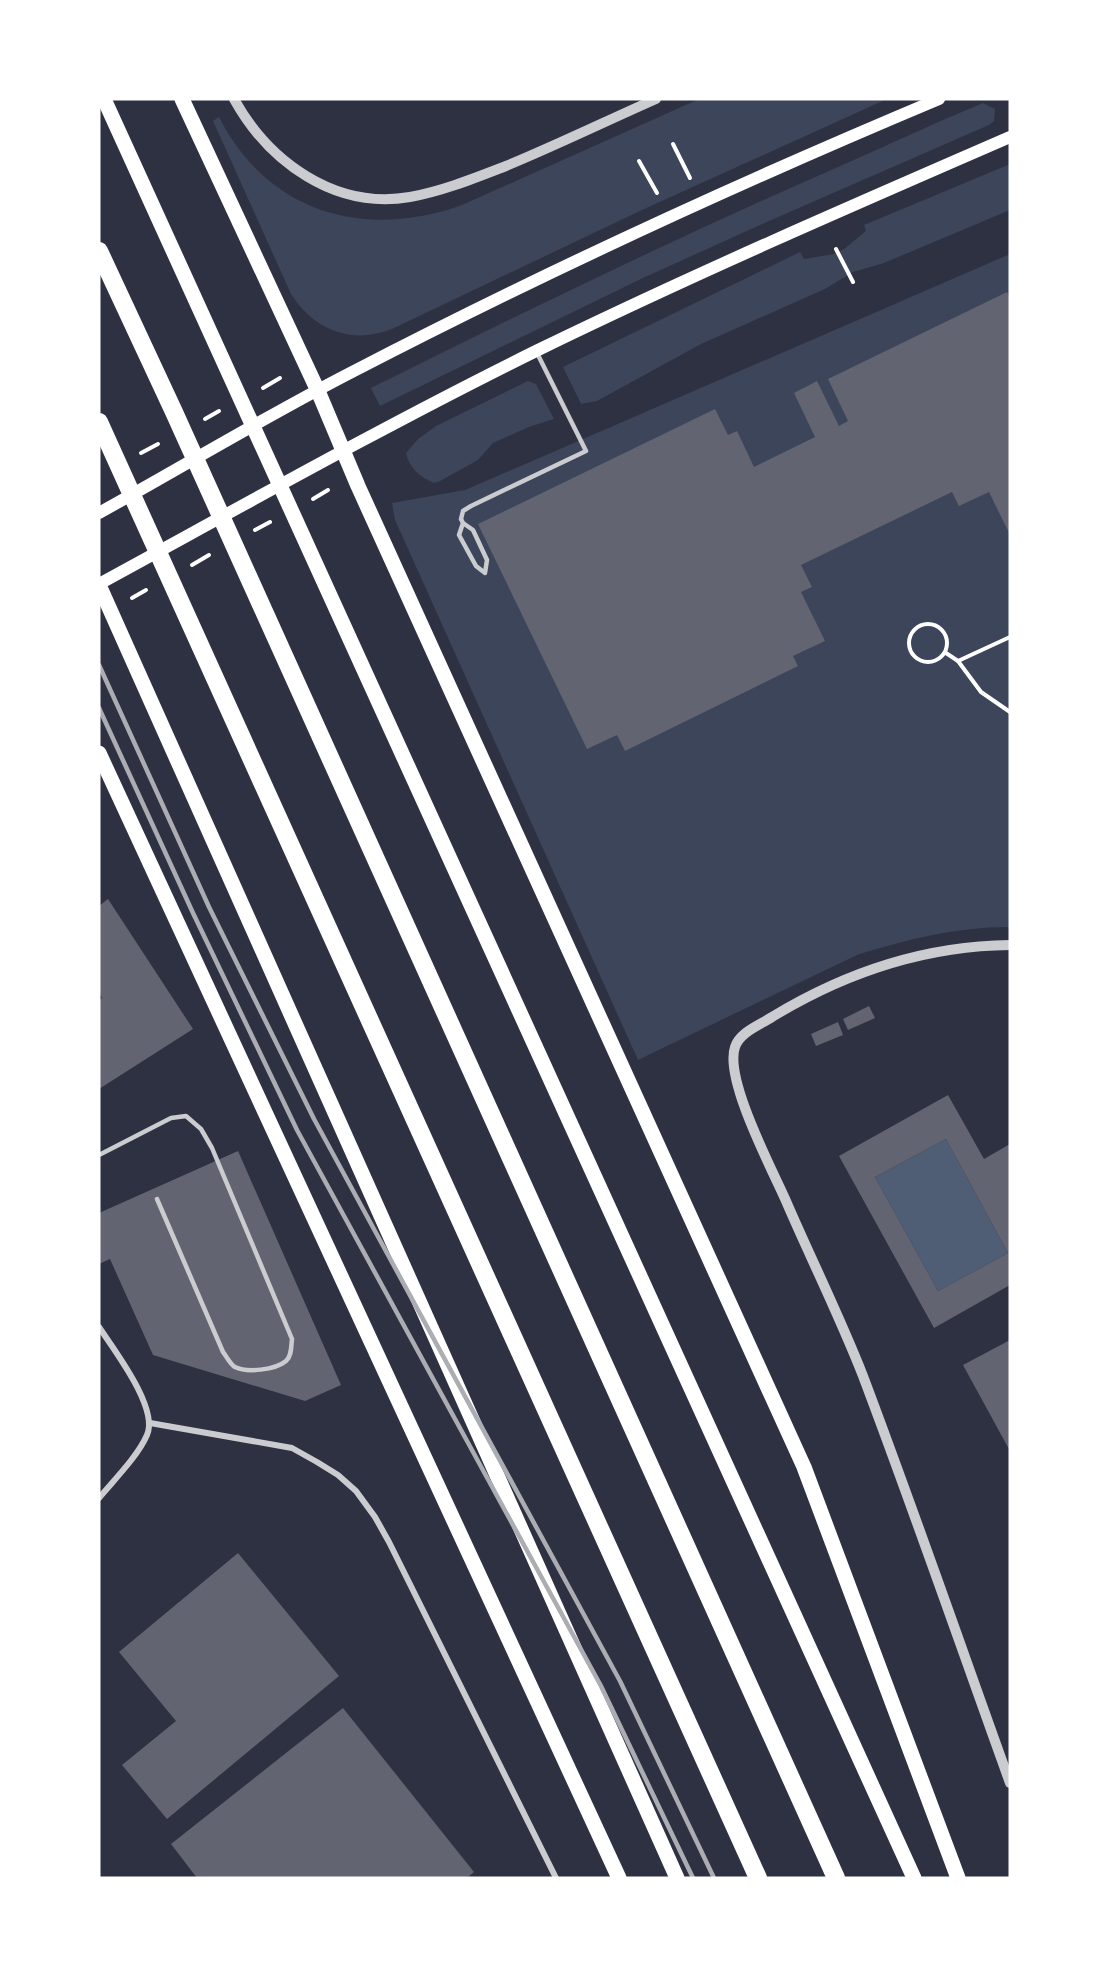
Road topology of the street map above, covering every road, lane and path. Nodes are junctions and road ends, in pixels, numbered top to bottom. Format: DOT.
graph roads {
  1 [pos="104,99"];
  2 [pos="182,99"];
  3 [pos="234,99"];
  4 [pos="656,99"];
  5 [pos="939,99"];
  6 [pos="1010,136"];
  7 [pos="673,144"];
  8 [pos="639,161"];
  9 [pos="690,178"];
  10 [pos="657,193"];
  11 [pos="836,249"];
  12 [pos="99,251"];
  13 [pos="853,282"];
  14 [pos="537,351"];
  15 [pos="318,391"];
  16 [pos="99,422"];
  17 [pos="343,450"];
  18 [pos="99,513"];
  19 [pos="463,523"];
  20 [pos="99,584"];
  21 [pos="1010,637"];
  22 [pos="945,653"];
  23 [pos="958,661"];
  24 [pos="1010,712"];
  25 [pos="99,753"];
  26 [pos="1010,945"];
  27 [pos="99,1155"];
  28 [pos="156,1199"];
  29 [pos="99,1327"];
  30 [pos="150,1423"];
  31 [pos="99,1498"];
  32 [pos="1010,1783"];
  33 [pos="556,1878"];
  34 [pos="619,1878"];
  35 [pos="678,1878"];
  36 [pos="758,1878"];
  37 [pos="836,1878"];
  38 [pos="914,1878"];
  39 [pos="958,1878"];
  1 -- 38 [label="main road"];
  2 -- 15 [label="main road"];
  3 -- 4 [label="street"];
  5 -- 15 [label="main road"];
  6 -- 14 [label="main road"];
  7 -- 9 [label="path"];
  8 -- 10 [label="path"];
  11 -- 13 [label="path"];
  12 -- 37 [label="highway"];
  14 -- 17 [label="main road"];
  14 -- 19 [label="lane"];
  15 -- 17 [label="main road"];
  15 -- 18 [label="main road"];
  16 -- 36 [label="highway"];
  17 -- 20 [label="main road"];
  17 -- 39 [label="main road"];
  19 -- 19 [label="lane"];
  20 -- 35 [label="main road"];
  21 -- 23 [label="path"];
  22 -- 22 [label="path"];
  22 -- 23 [label="path"];
  23 -- 24 [label="path"];
  25 -- 34 [label="main road"];
  26 -- 32 [label="street"];
  27 -- 28 [label="lane"];
  29 -- 30 [label="street"];
  30 -- 31 [label="street"];
  30 -- 33 [label="street"];
}
